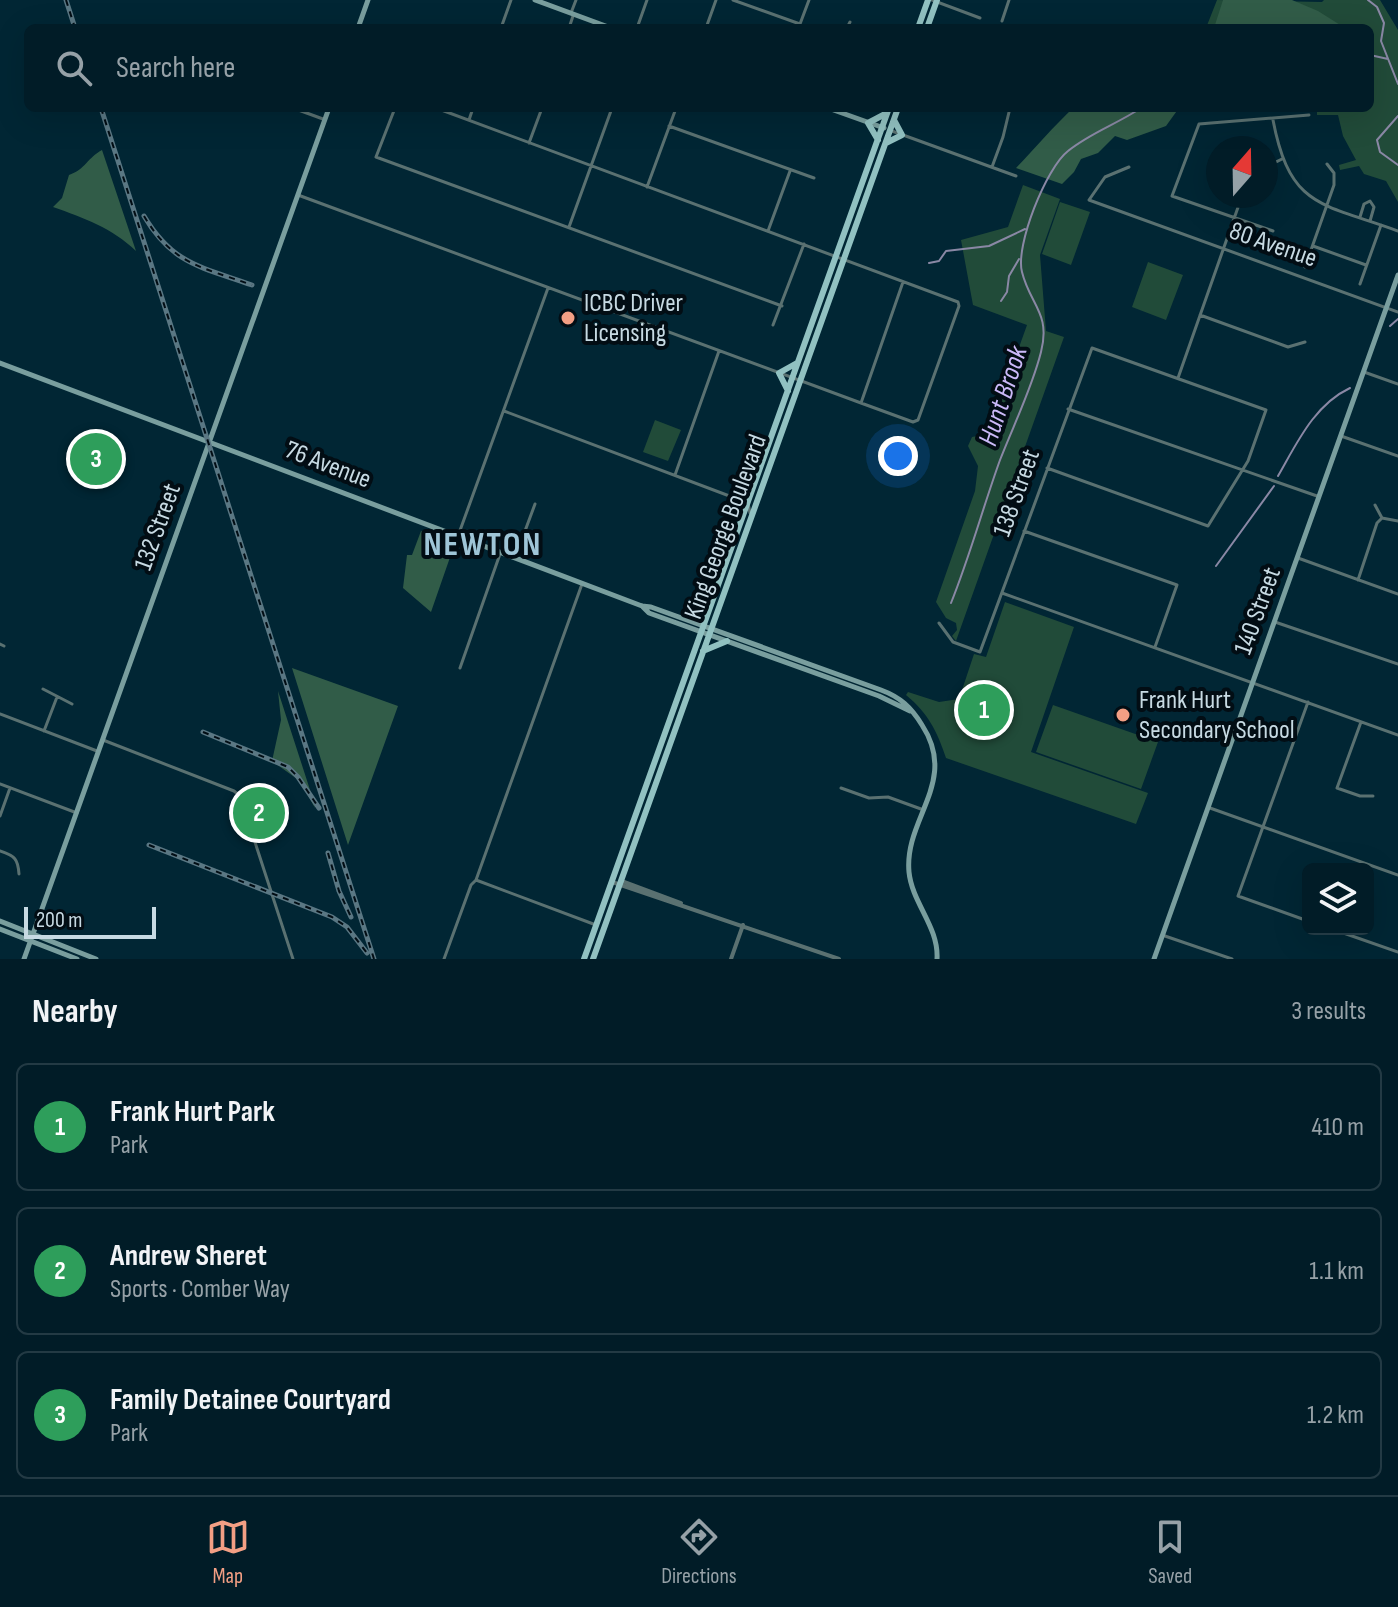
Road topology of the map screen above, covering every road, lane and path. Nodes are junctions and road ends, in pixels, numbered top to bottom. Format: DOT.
graph roads {
  1 [pos="368,0"];
  2 [pos="511,0"];
  3 [pos="535,0"];
  4 [pos="576,0"];
  5 [pos="647,0"];
  6 [pos="716,0"];
  7 [pos="733,0"];
  8 [pos="809,0"];
  9 [pos="1009,0"];
  10 [pos="933,1"];
  11 [pos="572,14"];
  12 [pos="980,18"];
  13 [pos="1002,21"];
  14 [pos="359,24"];
  15 [pos="502,24"];
  16 [pos="570,24"];
  17 [pos="600,24"];
  18 [pos="638,24"];
  19 [pos="707,24"];
  20 [pos="796,24"];
  21 [pos="802,24"];
  22 [pos="920,24"];
  23 [pos="928,24"];
  24 [pos="305,112"];
  25 [pos="328,112"];
  26 [pos="393,112"];
  27 [pos="447,112"];
  28 [pos="472,112"];
  29 [pos="541,112"];
  30 [pos="611,112"];
  31 [pos="675,112"];
  32 [pos="839,112"];
  33 [pos="885,112"];
  34 [pos="888,112"];
  35 [pos="897,112"];
  36 [pos="1009,112"];
  37 [pos="1309,115"];
  38 [pos="325,119"];
  39 [pos="469,120"];
  40 [pos="894,120"];
  41 [pos="1273,120"];
  42 [pos="868,123"];
  43 [pos="669,126"];
  44 [pos="886,129"];
  45 [pos="902,135"];
  46 [pos="882,141"];
  47 [pos="529,143"];
  48 [pos="1282,159"];
  49 [pos="1278,161"];
  50 [pos="1327,164"];
  51 [pos="591,166"];
  52 [pos="992,167"];
  53 [pos="1129,167"];
  54 [pos="790,170"];
  55 [pos="1016,176"];
  56 [pos="814,178"];
  57 [pos="647,187"];
  58 [pos="298,195"];
  59 [pos="1327,205"];
  60 [pos="1238,208"];
  61 [pos="1360,217"];
  62 [pos="1234,218"];
  63 [pos="1370,221"];
  64 [pos="1381,225"];
  65 [pos="569,227"];
  66 [pos="768,231"];
  67 [pos="1273,231"];
  68 [pos="1398,231"];
  69 [pos="804,244"];
  70 [pos="1313,246"];
  71 [pos="1224,249"];
  72 [pos="840,258"];
  73 [pos="1367,265"];
  74 [pos="1305,267"];
  75 [pos="1398,275"];
  76 [pos="903,282"];
  77 [pos="1360,284"];
  78 [pos="548,288"];
  79 [pos="782,306"];
  80 [pos="1387,307"];
  81 [pos="1398,312"];
  82 [pos="1200,315"];
  83 [pos="773,325"];
  84 [pos="1305,342"];
  85 [pos="719,351"];
  86 [pos="0,363"];
  87 [pos="798,363"];
  88 [pos="1364,372"];
  89 [pos="779,373"];
  90 [pos="1178,378"];
  91 [pos="796,379"];
  92 [pos="1398,384"];
  93 [pos="788,391"];
  94 [pos="861,403"];
  95 [pos="1068,409"];
  96 [pos="504,411"];
  97 [pos="1341,436"];
  98 [pos="209,442"];
  99 [pos="1398,456"];
  100 [pos="1047,468"];
  101 [pos="1242,470"];
  102 [pos="675,475"];
  103 [pos="1319,497"];
  104 [pos="748,503"];
  105 [pos="535,504"];
  106 [pos="1375,505"];
  107 [pos="751,517"];
  108 [pos="1382,518"];
  109 [pos="1398,521"];
  110 [pos="1024,531"];
  111 [pos="458,536"];
  112 [pos="501,552"];
  113 [pos="515,558"];
  114 [pos="1298,558"];
  115 [pos="1358,580"];
  116 [pos="582,583"];
  117 [pos="1002,593"];
  118 [pos="1398,594"];
  119 [pos="1275,622"];
  120 [pos="939,623"];
  121 [pos="706,631"];
  122 [pos="727,641"];
  123 [pos="1155,647"];
  124 [pos="703,651"];
  125 [pos="1398,664"];
  126 [pos="460,668"];
  127 [pos="1254,682"];
  128 [pos="841,683"];
  129 [pos="43,689"];
  130 [pos="891,694"];
  131 [pos="57,697"];
  132 [pos="1308,702"];
  133 [pos="72,704"];
  134 [pos="911,711"];
  135 [pos="0,714"];
  136 [pos="1361,722"];
  137 [pos="44,731"];
  138 [pos="1398,735"];
  139 [pos="103,740"];
  140 [pos="99,752"];
  141 [pos="0,784"];
  142 [pos="10,788"];
  143 [pos="841,788"];
  144 [pos="1373,796"];
  145 [pos="1208,807"];
  146 [pos="925,810"];
  147 [pos="77,813"];
  148 [pos="0,816"];
  149 [pos="1263,828"];
  150 [pos="0,851"];
  151 [pos="19,874"];
  152 [pos="1398,875"];
  153 [pos="476,880"];
  154 [pos="616,881"];
  155 [pos="1302,919"];
  156 [pos="0,921"];
  157 [pos="596,925"];
  158 [pos="743,925"];
  159 [pos="0,929"];
  160 [pos="1162,935"];
  161 [pos="1349,935"];
  162 [pos="32,938"];
  163 [pos="1398,952"];
  164 [pos="24,959"];
  165 [pos="77,959"];
  166 [pos="96,959"];
  167 [pos="293,959"];
  168 [pos="444,959"];
  169 [pos="588,959"];
  170 [pos="731,959"];
  171 [pos="839,959"];
  172 [pos="937,959"];
  173 [pos="1154,959"];
  174 [pos="1232,959"];
  1 -- 14 [label="main road"];
  2 -- 15 [label="street"];
  3 -- 11 [label="main road"];
  4 -- 11 [label="street"];
  5 -- 18 [label="street"];
  6 -- 19 [label="street"];
  7 -- 20 [label="street"];
  8 -- 21 [label="street"];
  9 -- 13 [label="street"];
  10 -- 12 [label="street"];
  10 -- 22 [label="main road"];
  10 -- 23 [label="main road"];
  11 -- 16 [label="street"];
  11 -- 17 [label="main road"];
  24 -- 38 [label="street"];
  25 -- 38 [label="main road, 132 Street"];
  26 -- 65 [label="street"];
  27 -- 39 [label="street"];
  28 -- 39 [label="street"];
  29 -- 47 [label="street"];
  30 -- 51 [label="street"];
  31 -- 43 [label="street"];
  32 -- 42 [label="main road"];
  33 -- 42 [label="main road"];
  34 -- 44 [label="main road, King George Boulevard"];
  35 -- 40 [label="main road, King George Boulevard"];
  36 -- 52 [label="street"];
  37 -- 41 [label="street"];
  38 -- 58 [label="main road, 132 Street"];
  39 -- 47 [label="street"];
  40 -- 44 [label="main road, King George Boulevard"];
  40 -- 45 [label="main road"];
  41 -- 48 [label="street"];
  41 -- 62 [label="street"];
  42 -- 44 [label="main road"];
  42 -- 46 [label="main road"];
  43 -- 54 [label="street"];
  43 -- 57 [label="street"];
  44 -- 45 [label="street"];
  44 -- 46 [label="main road, King George Boulevard"];
  45 -- 46 [label="main road"];
  45 -- 52 [label="street"];
  46 -- 72 [label="main road, King George Boulevard"];
  47 -- 51 [label="street"];
  48 -- 49 [label="street"];
  48 -- 59 [label="street"];
  50 -- 59 [label="street"];
  51 -- 57 [label="street"];
  51 -- 65 [label="street"];
  52 -- 55 [label="street"];
  53 -- 71 [label="street, 80 Avenue"];
  54 -- 56 [label="street"];
  54 -- 66 [label="street"];
  57 -- 66 [label="street"];
  58 -- 78 [label="street"];
  58 -- 98 [label="main road, 132 Street"];
  59 -- 61 [label="street"];
  59 -- 70 [label="street"];
  60 -- 62 [label="street"];
  61 -- 63 [label="street"];
  61 -- 63 [label="street"];
  62 -- 67 [label="street"];
  62 -- 71 [label="street"];
  63 -- 64 [label="street"];
  64 -- 68 [label="street"];
  64 -- 73 [label="street"];
  65 -- 79 [label="street"];
  66 -- 69 [label="street"];
  69 -- 72 [label="street"];
  69 -- 79 [label="street"];
  70 -- 73 [label="street"];
  70 -- 74 [label="street"];
  71 -- 80 [label="street, 80 Avenue"];
  71 -- 82 [label="street"];
  72 -- 76 [label="street"];
  72 -- 87 [label="main road, King George Boulevard"];
  72 -- 91 [label="main road, King George Boulevard"];
  73 -- 77 [label="street"];
  75 -- 80 [label="main road, 140 Street"];
  76 -- 94 [label="street"];
  76 -- 94 [label="street"];
  78 -- 85 [label="street"];
  78 -- 96 [label="street"];
  79 -- 83 [label="street"];
  80 -- 81 [label="street, 80 Avenue"];
  80 -- 88 [label="main road, 140 Street"];
  82 -- 84 [label="street"];
  82 -- 90 [label="street"];
  85 -- 89 [label="street"];
  85 -- 102 [label="street"];
  86 -- 98 [label="main road, 76 Avenue"];
  87 -- 89 [label="main road"];
  87 -- 91 [label="main road, King George Boulevard"];
  88 -- 92 [label="street"];
  88 -- 97 [label="main road, 140 Street"];
  89 -- 91 [label="street"];
  89 -- 93 [label="main road"];
  90 -- 95 [label="street, 138 Street"];
  90 -- 101 [label="street"];
  91 -- 93 [label="main road, King George Boulevard"];
  91 -- 94 [label="street"];
  91 -- 107 [label="main road, King George Boulevard"];
  93 -- 104 [label="main road, King George Boulevard"];
  95 -- 100 [label="street, 138 Street"];
  95 -- 101 [label="street"];
  96 -- 102 [label="street"];
  96 -- 111 [label="street"];
  97 -- 99 [label="street"];
  97 -- 103 [label="main road, 140 Street"];
  98 -- 111 [label="main road, 76 Avenue"];
  98 -- 139 [label="main road, 132 Street"];
  100 -- 101 [label="street"];
  100 -- 110 [label="street, 138 Street"];
  101 -- 103 [label="street"];
  102 -- 104 [label="street"];
  103 -- 114 [label="main road, 140 Street"];
  104 -- 107 [label="street"];
  104 -- 121 [label="main road, King George Boulevard"];
  105 -- 113 [label="street"];
  106 -- 108 [label="street"];
  107 -- 121 [label="main road, King George Boulevard"];
  108 -- 109 [label="street"];
  108 -- 115 [label="street"];
  110 -- 117 [label="street, 138 Street"];
  110 -- 123 [label="street"];
  111 -- 112 [label="main road, 76 Avenue"];
  112 -- 113 [label="main road, 76 Avenue"];
  112 -- 126 [label="street"];
  113 -- 116 [label="main road, 76 Avenue"];
  114 -- 115 [label="street"];
  114 -- 119 [label="main road, 140 Street"];
  115 -- 118 [label="street"];
  116 -- 121 [label="main road, 76 Avenue"];
  116 -- 153 [label="street"];
  117 -- 120 [label="street, 138 Street"];
  117 -- 123 [label="street"];
  119 -- 125 [label="street"];
  119 -- 127 [label="main road, 140 Street"];
  121 -- 122 [label="main road, 76 Avenue"];
  121 -- 124 [label="main road, King George Boulevard"];
  121 -- 130 [label="main road, 76 Avenue"];
  121 -- 154 [label="main road, King George Boulevard"];
  122 -- 124 [label="main road"];
  122 -- 128 [label="main road, 76 Avenue"];
  123 -- 127 [label="street"];
  124 -- 154 [label="main road, King George Boulevard"];
  127 -- 132 [label="street"];
  127 -- 145 [label="main road, 140 Street"];
  128 -- 130 [label="main road"];
  128 -- 134 [label="main road, 76 Avenue"];
  129 -- 131 [label="street"];
  130 -- 134 [label="main road, 76 Avenue"];
  131 -- 133 [label="street"];
  131 -- 137 [label="street"];
  132 -- 136 [label="street"];
  132 -- 149 [label="street"];
  134 -- 146 [label="main road"];
  135 -- 137 [label="street"];
  136 -- 138 [label="street"];
  136 -- 144 [label="street"];
  137 -- 140 [label="street"];
  139 -- 140 [label="main road, 132 Street"];
  139 -- 167 [label="street"];
  140 -- 147 [label="main road, 132 Street"];
  141 -- 142 [label="street"];
  142 -- 147 [label="street"];
  142 -- 148 [label="street"];
  143 -- 146 [label="street"];
  145 -- 149 [label="street"];
  145 -- 160 [label="main road, 140 Street"];
  146 -- 172 [label="main road"];
  147 -- 162 [label="main road, 132 Street"];
  149 -- 152 [label="street"];
  149 -- 155 [label="street"];
  150 -- 151 [label="street"];
  153 -- 157 [label="street"];
  153 -- 168 [label="street"];
  154 -- 157 [label="main road, King George Boulevard"];
  154 -- 158 [label="street"];
  154 -- 169 [label="main road, King George Boulevard"];
  156 -- 162 [label="main road"];
  157 -- 169 [label="main road, King George Boulevard"];
  158 -- 170 [label="street"];
  158 -- 171 [label="street"];
  159 -- 162 [label="main road"];
  160 -- 173 [label="main road, 140 Street"];
  160 -- 174 [label="street"];
  161 -- 163 [label="street"];
  162 -- 164 [label="main road, 132 Street"];
  162 -- 165 [label="main road"];
  162 -- 166 [label="main road"];
}
